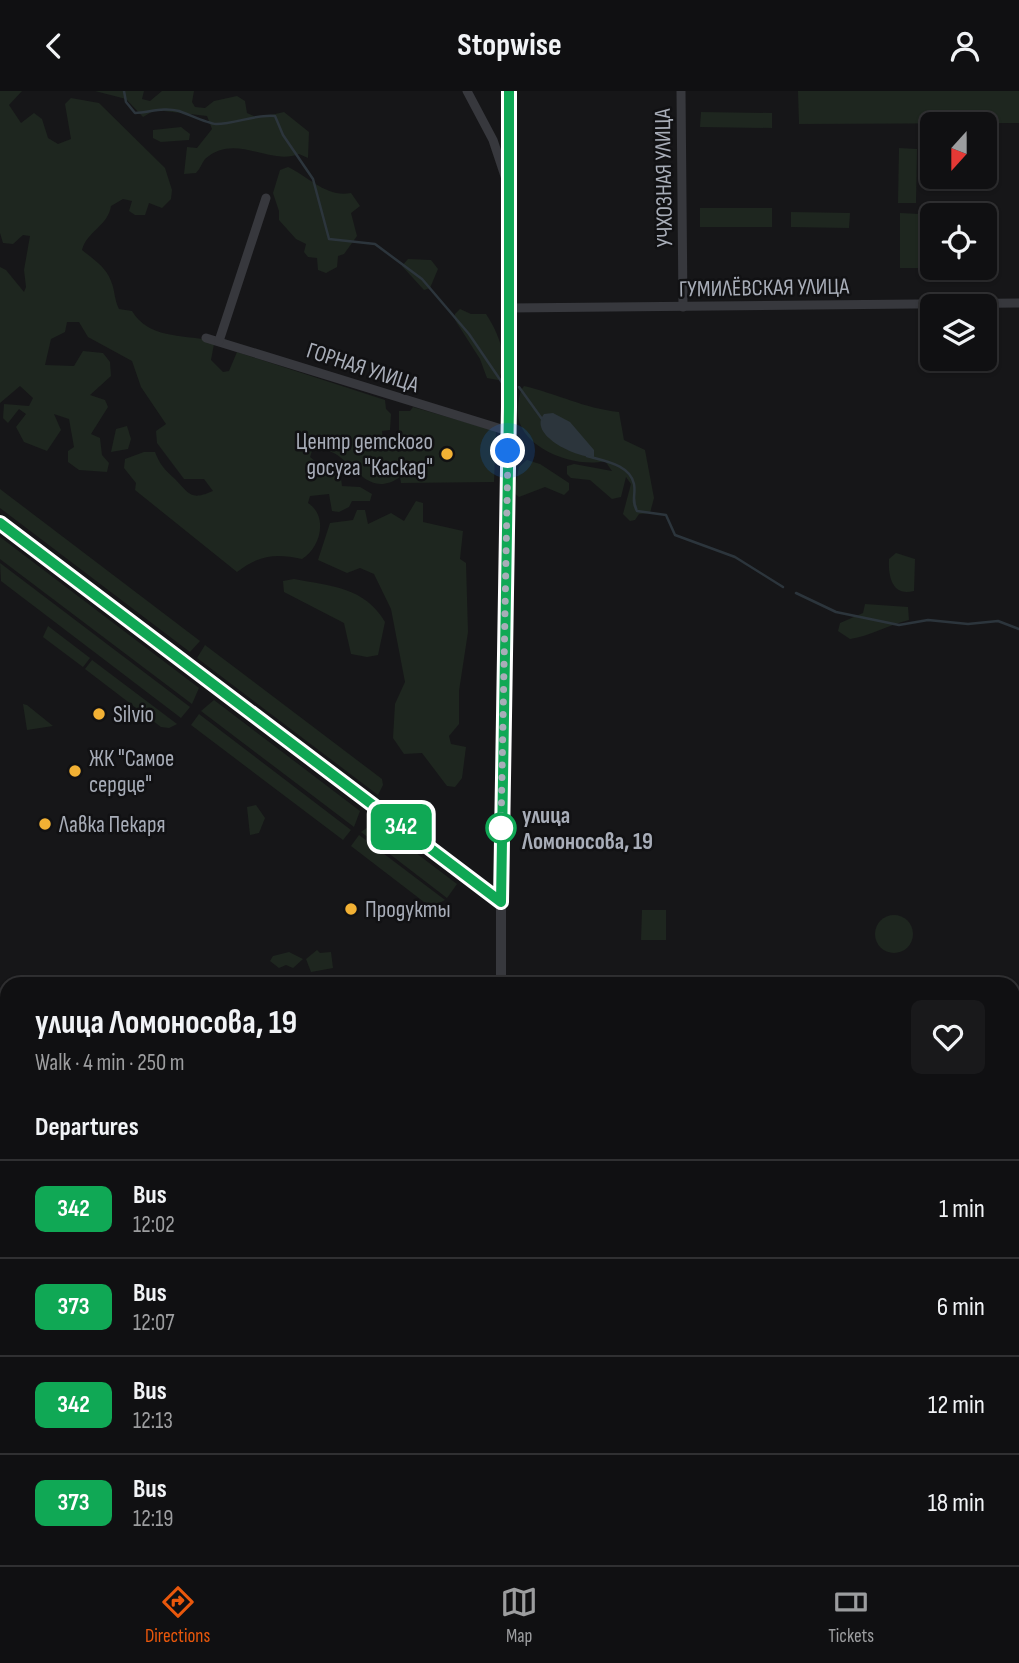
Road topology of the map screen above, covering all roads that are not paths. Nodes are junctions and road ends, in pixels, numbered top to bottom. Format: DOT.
graph roads {
  1 [pos="467,91"];
  2 [pos="509,91"];
  3 [pos="681,91"];
  4 [pos="509,187"];
  5 [pos="265,198"];
  6 [pos="1019,303"];
  7 [pos="683,307"];
  8 [pos="509,309"];
  9 [pos="206,338"];
  10 [pos="219,341"];
  11 [pos="508,431"];
  12 [pos="0,523"];
  13 [pos="501,902"];
  14 [pos="501,977"];
  1 -- 4 [label="street"];
  2 -- 4 [label="street"];
  3 -- 7 [label="street, УЧХОЗНАЯ УЛИЦА"];
  4 -- 8 [label="street"];
  5 -- 10 [label="street"];
  6 -- 7 [label="street, ГУМИЛЁВСКАЯ УЛИЦА"];
  7 -- 8 [label="street, ГУМИЛЁВСКАЯ УЛИЦА"];
  8 -- 11 [label="street"];
  9 -- 10 [label="street, ГОРНАЯ УЛИЦА"];
  10 -- 11 [label="street, ГОРНАЯ УЛИЦА"];
  11 -- 13 [label="street"];
  12 -- 13 [label="street"];
  13 -- 14 [label="street"];
}
